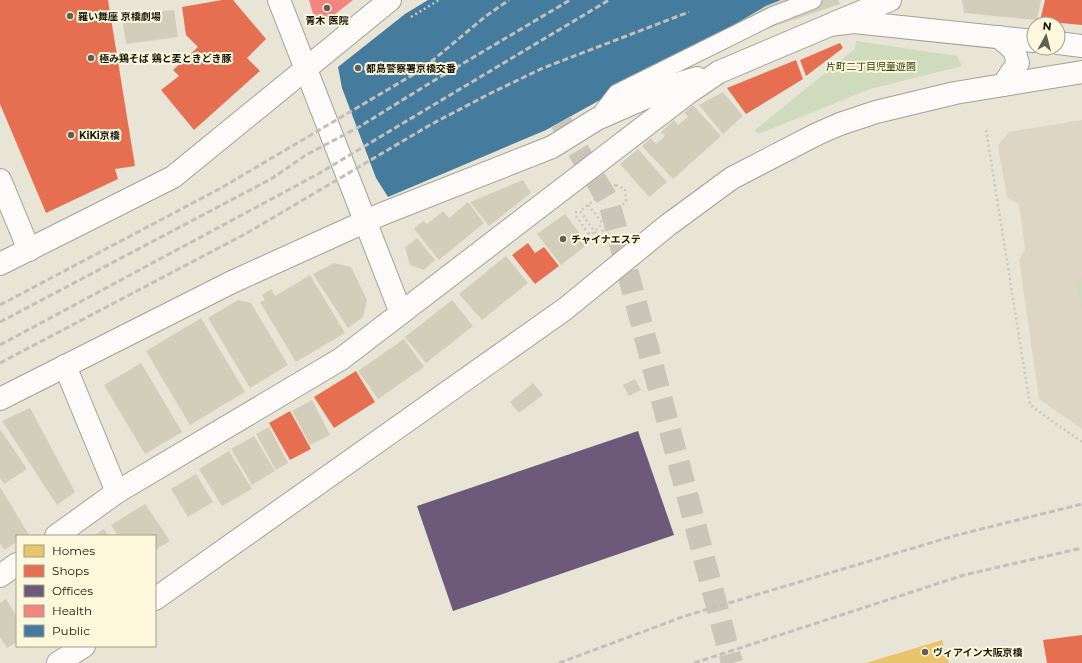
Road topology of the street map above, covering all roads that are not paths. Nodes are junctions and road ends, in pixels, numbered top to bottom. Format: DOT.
graph roads {
  1 [pos="278,0"];
  2 [pos="390,0"];
  3 [pos="812,0"];
  4 [pos="890,0"];
  5 [pos="830,25"];
  6 [pos="999,37"];
  7 [pos="1026,40"];
  8 [pos="1066,45"];
  9 [pos="1082,46"];
  10 [pos="306,69"];
  11 [pos="719,72"];
  12 [pos="1082,72"];
  13 [pos="1004,86"];
  14 [pos="597,119"];
  15 [pos="0,180"];
  16 [pos="365,222"];
  17 [pos="29,250"];
  18 [pos="0,264"];
  19 [pos="401,313"];
  20 [pos="65,366"];
  21 [pos="0,399"];
  22 [pos="117,492"];
  23 [pos="57,535"];
  24 [pos="16,565"];
  25 [pos="0,576"];
  26 [pos="156,598"];
  27 [pos="82,647"];
  28 [pos="58,663"];
  1 -- 10 [label="street"];
  2 -- 10 [label="street"];
  3 -- 14 [label="lane"];
  4 -- 5 [label="street"];
  5 -- 6 [label="street"];
  5 -- 11 [label="street"];
  6 -- 7 [label="street"];
  6 -- 13 [label="street"];
  8 -- 9 [label="street"];
  10 -- 16 [label="street"];
  10 -- 17 [label="street"];
  11 -- 14 [label="street"];
  11 -- 19 [label="street"];
  12 -- 13 [label="street"];
  13 -- 26 [label="street"];
  14 -- 16 [label="street"];
  15 -- 17 [label="street"];
  16 -- 19 [label="street"];
  16 -- 20 [label="street"];
  17 -- 18 [label="street"];
  19 -- 22 [label="street"];
  20 -- 21 [label="street"];
  20 -- 22 [label="street"];
  22 -- 23 [label="street"];
  24 -- 25 [label="street"];
  27 -- 28 [label="street"];
}
